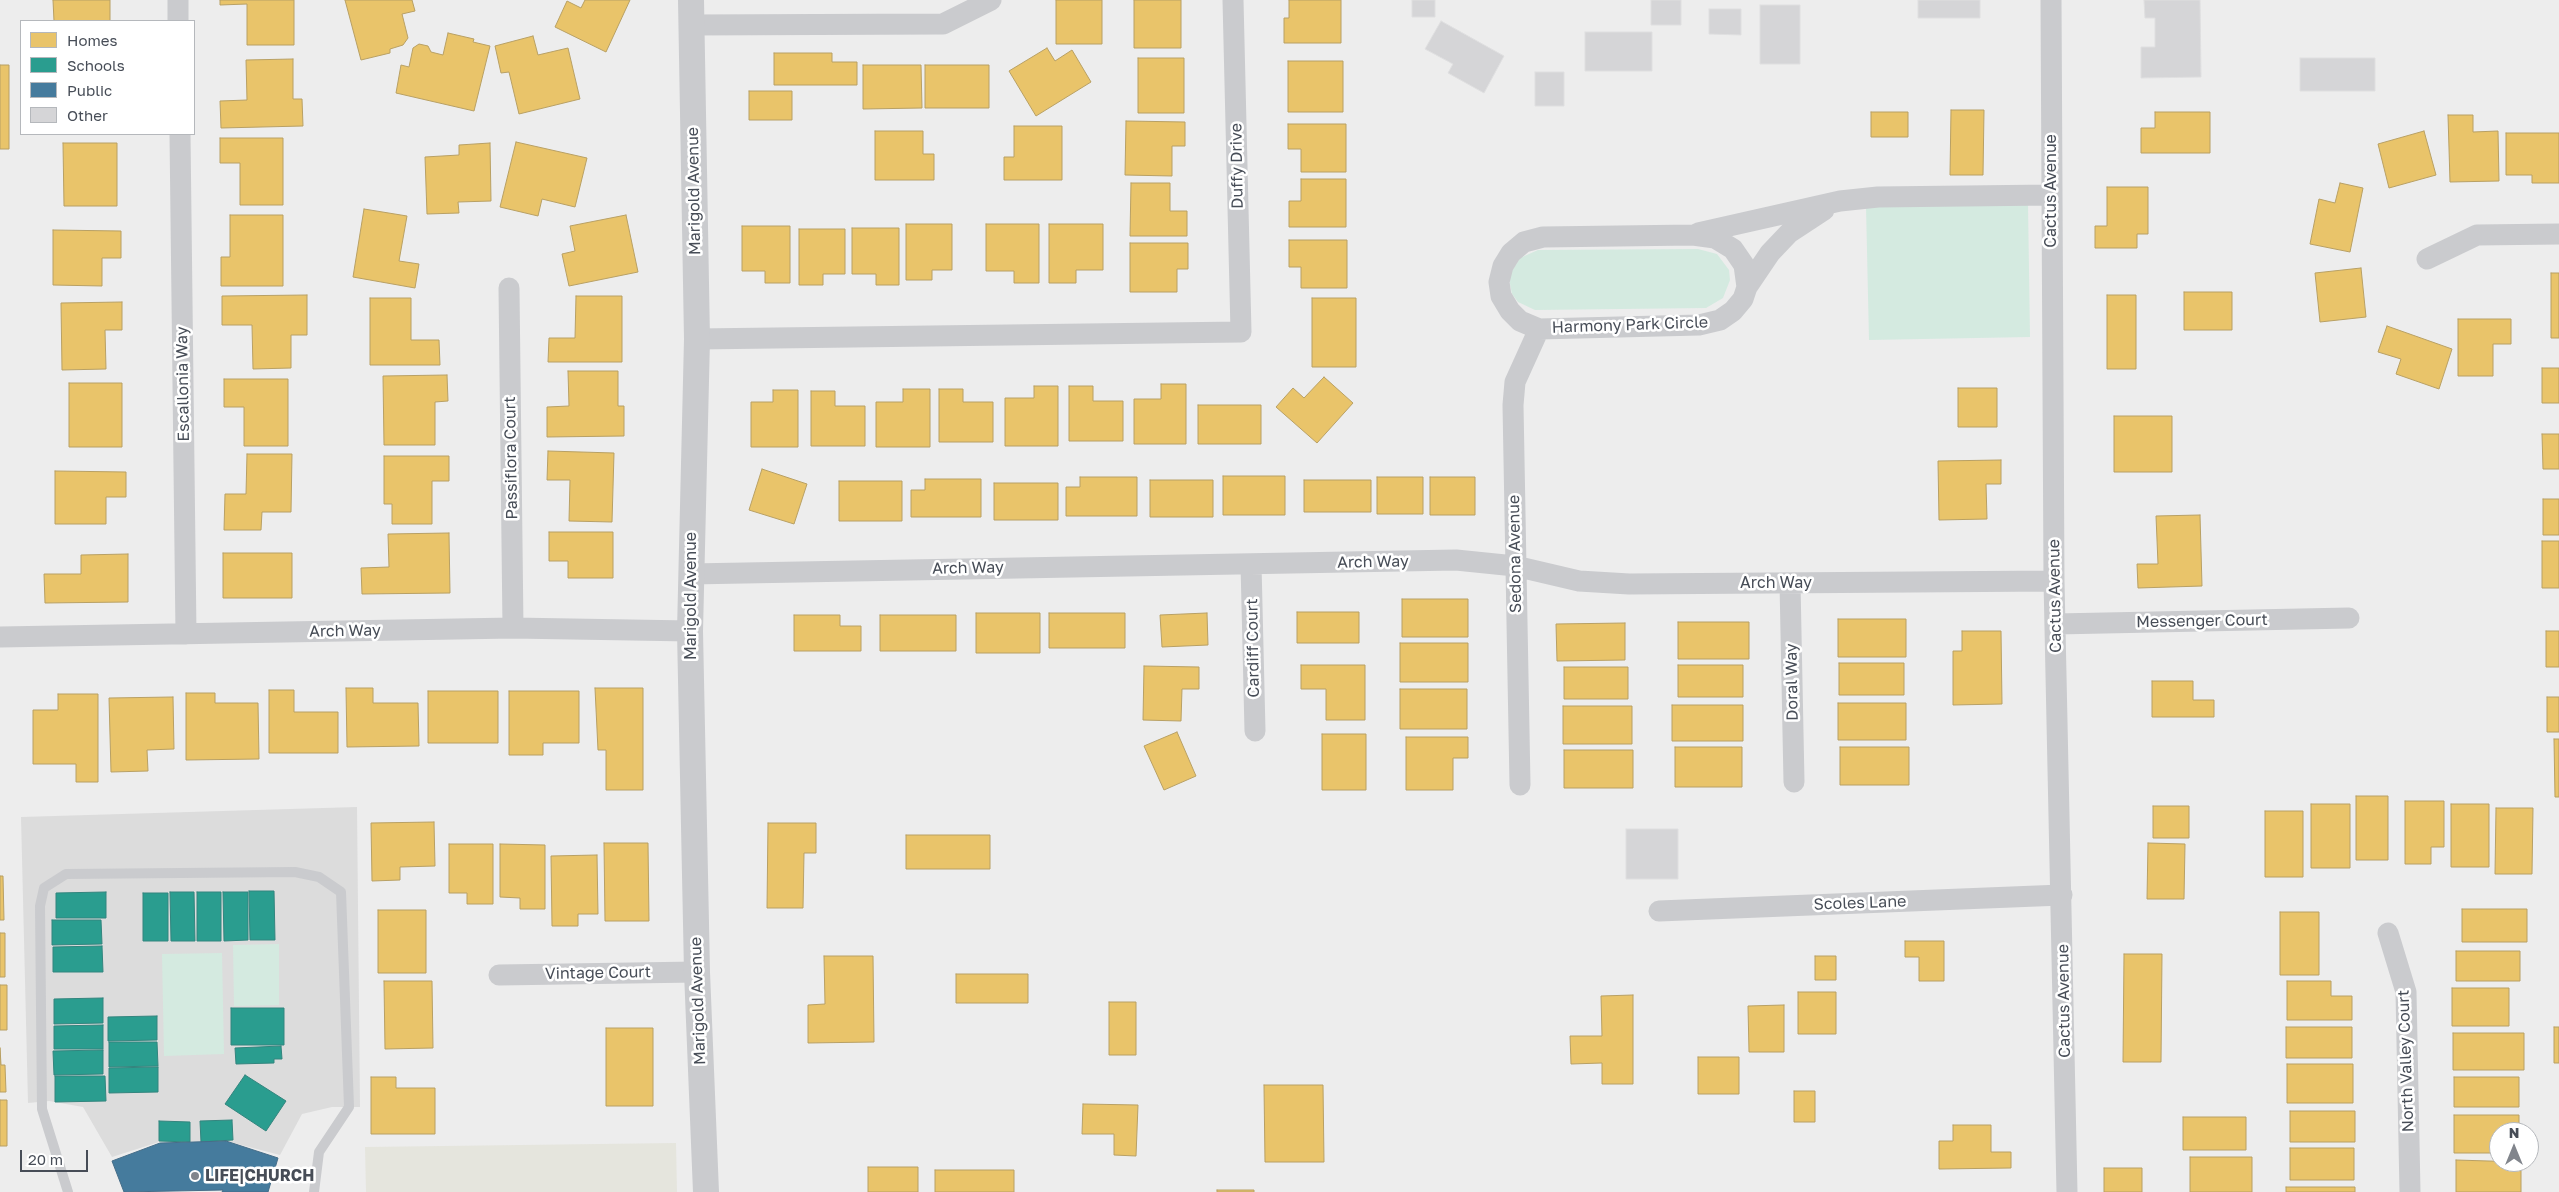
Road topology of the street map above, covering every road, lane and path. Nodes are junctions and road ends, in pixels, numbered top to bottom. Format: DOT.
graph roads {
  1 [pos="178,0"];
  2 [pos="991,0"];
  3 [pos="1233,0"];
  4 [pos="2051,0"];
  5 [pos="691,13"];
  6 [pos="178,20"];
  7 [pos="180,135"];
  8 [pos="2051,195"];
  9 [pos="1840,201"];
  10 [pos="2559,234"];
  11 [pos="1693,235"];
  12 [pos="2427,259"];
  13 [pos="1748,287"];
  14 [pos="509,288"];
  15 [pos="1539,329"];
  16 [pos="697,339"];
  17 [pos="1251,564"];
  18 [pos="1515,566"];
  19 [pos="690,574"];
  20 [pos="2054,581"];
  21 [pos="1790,583"];
  22 [pos="2349,618"];
  23 [pos="2056,624"];
  24 [pos="512,628"];
  25 [pos="690,631"];
  26 [pos="186,634"];
  27 [pos="0,637"];
  28 [pos="1255,731"];
  29 [pos="1794,782"];
  30 [pos="1520,785"];
  31 [pos="2062,894"];
  32 [pos="1659,911"];
  33 [pos="2388,933"];
  34 [pos="696,972"];
  35 [pos="499,975"];
  36 [pos="68,1192"];
  37 [pos="314,1192"];
  38 [pos="706,1192"];
  39 [pos="2067,1192"];
  40 [pos="2410,1192"];
  1 -- 6 [label="street"];
  2 -- 5 [label="street"];
  3 -- 16 [label="street, Duffy Drive"];
  4 -- 8 [label="street, Cactus Avenue"];
  5 -- 16 [label="street, Marigold Avenue"];
  7 -- 26 [label="street, Escallonia Way"];
  8 -- 9 [label="street, Harmony Park Circle"];
  8 -- 20 [label="street, Cactus Avenue"];
  9 -- 11 [label="street, Harmony Park Circle"];
  9 -- 13 [label="street, Harmony Park Circle"];
  10 -- 12 [label="street"];
  11 -- 13 [label="street, Harmony Park Circle"];
  11 -- 15 [label="street, Harmony Park Circle"];
  13 -- 15 [label="street, Harmony Park Circle"];
  14 -- 24 [label="street, Passiflora Court"];
  15 -- 18 [label="street, Sedona Avenue"];
  16 -- 19 [label="street, Marigold Avenue"];
  17 -- 18 [label="street, Arch Way"];
  17 -- 19 [label="street, Arch Way"];
  17 -- 28 [label="street, Cardiff Court"];
  18 -- 21 [label="street, Arch Way"];
  18 -- 30 [label="street, Sedona Avenue"];
  19 -- 25 [label="street, Marigold Avenue"];
  20 -- 21 [label="street, Arch Way"];
  20 -- 23 [label="street, Cactus Avenue"];
  21 -- 29 [label="street, Doral Way"];
  22 -- 23 [label="street, Messenger Court"];
  23 -- 31 [label="street, Cactus Avenue"];
  24 -- 25 [label="street, Arch Way"];
  24 -- 26 [label="street, Arch Way"];
  25 -- 34 [label="street, Marigold Avenue"];
  26 -- 27 [label="street, Arch Way"];
  31 -- 32 [label="street, Scoles Lane"];
  31 -- 39 [label="street, Cactus Avenue"];
  33 -- 40 [label="street, North Valley Court"];
  34 -- 35 [label="street, Vintage Court"];
  34 -- 38 [label="street, Marigold Avenue"];
  36 -- 37 [label="lane"];
}
